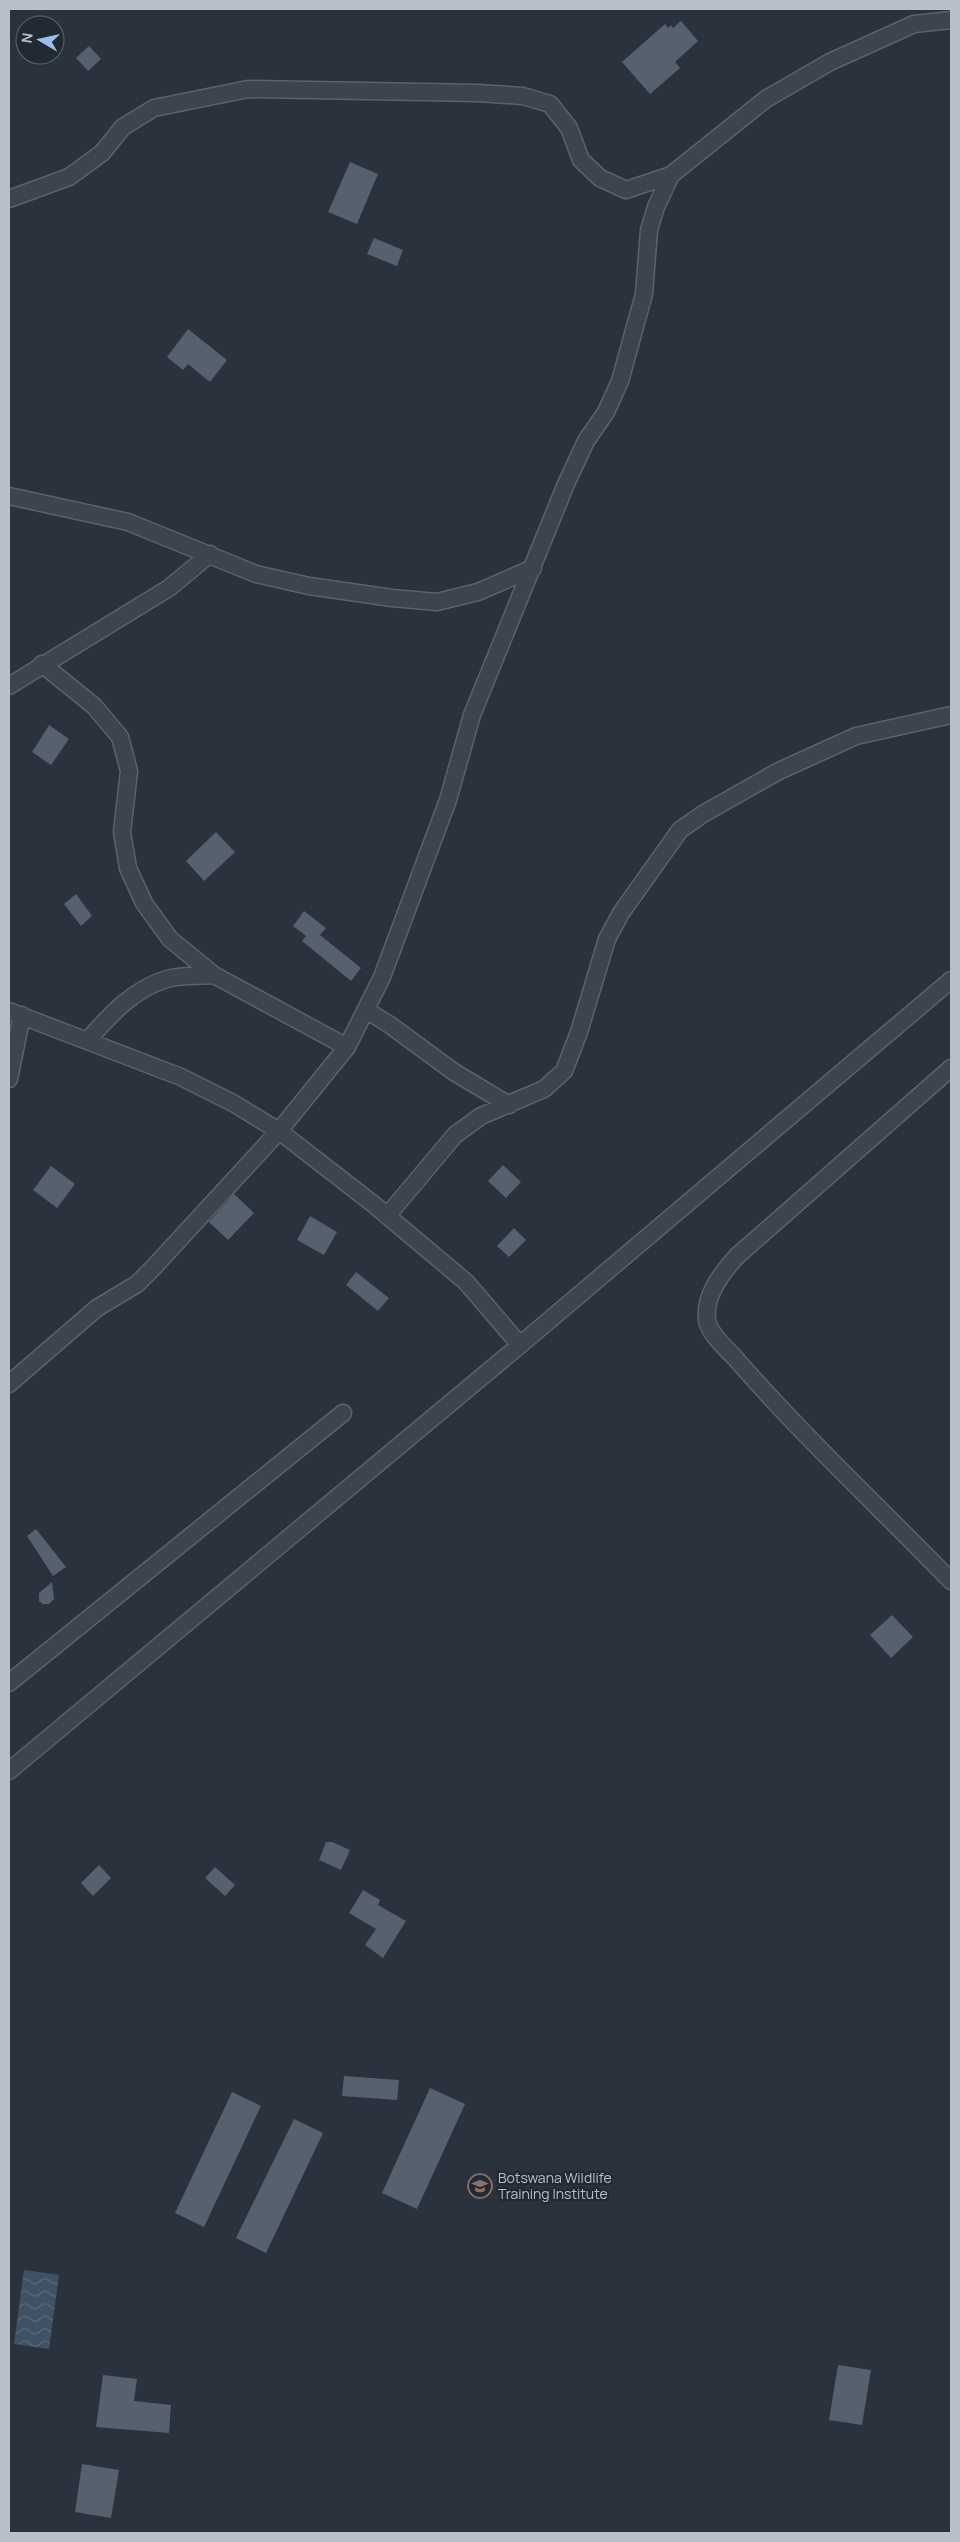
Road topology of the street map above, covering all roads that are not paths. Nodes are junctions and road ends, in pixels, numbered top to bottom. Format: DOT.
graph roads {
  1 [pos="951,20"];
  2 [pos="671,175"];
  3 [pos="9,199"];
  4 [pos="9,496"];
  5 [pos="210,554"];
  6 [pos="533,568"];
  7 [pos="42,664"];
  8 [pos="9,686"];
  9 [pos="951,715"];
  10 [pos="214,975"];
  11 [pos="951,980"];
  12 [pos="366,1010"];
  13 [pos="15,1013"];
  14 [pos="87,1041"];
  15 [pos="347,1047"];
  16 [pos="951,1068"];
  17 [pos="9,1079"];
  18 [pos="509,1104"];
  19 [pos="278,1130"];
  20 [pos="387,1216"];
  21 [pos="520,1345"];
  22 [pos="9,1384"];
  23 [pos="343,1413"];
  24 [pos="951,1581"];
  25 [pos="10,1678"];
  26 [pos="9,1771"];
  1 -- 2 [label="street"];
  2 -- 3 [label="street"];
  2 -- 6 [label="street"];
  4 -- 5 [label="street"];
  5 -- 6 [label="street"];
  5 -- 7 [label="street"];
  6 -- 12 [label="street"];
  7 -- 8 [label="street"];
  7 -- 10 [label="street"];
  9 -- 18 [label="street"];
  10 -- 14 [label="street"];
  10 -- 15 [label="street"];
  11 -- 21 [label="street"];
  12 -- 15 [label="street"];
  12 -- 18 [label="street"];
  13 -- 14 [label="street"];
  13 -- 17 [label="street"];
  14 -- 19 [label="street"];
  15 -- 19 [label="street"];
  16 -- 24 [label="street"];
  18 -- 20 [label="street"];
  19 -- 20 [label="street"];
  19 -- 22 [label="street"];
  20 -- 21 [label="street"];
  21 -- 26 [label="street"];
  23 -- 25 [label="street"];
}
